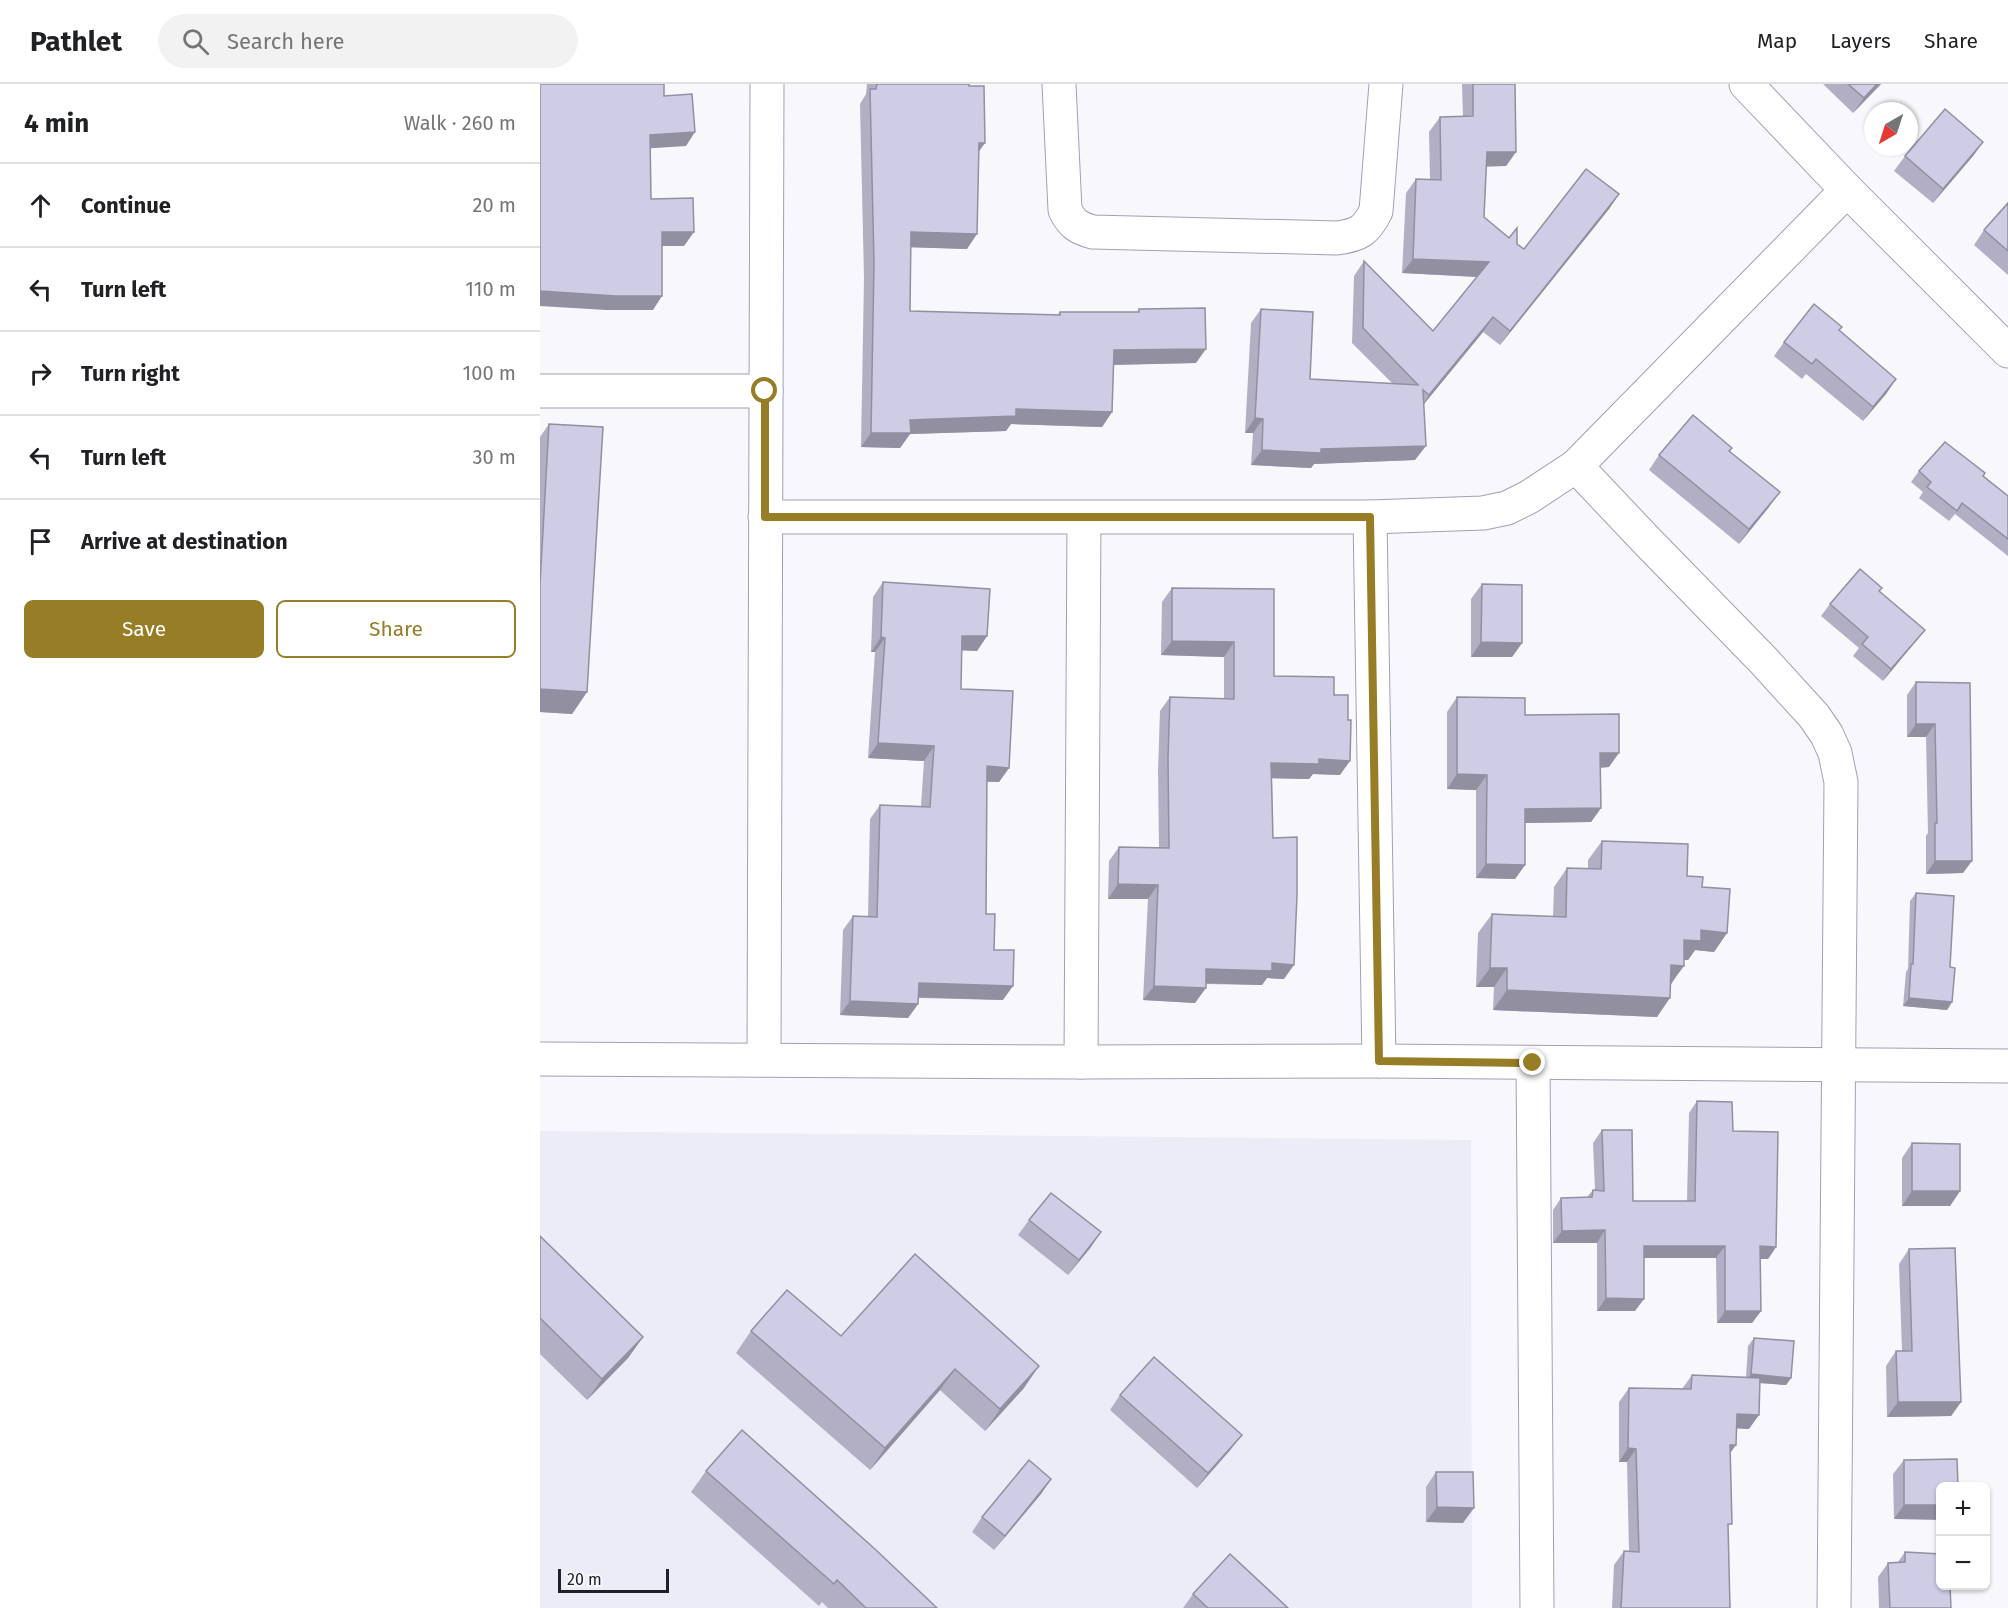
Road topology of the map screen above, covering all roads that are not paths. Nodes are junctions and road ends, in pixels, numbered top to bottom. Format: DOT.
graph roads {
  1 [pos="767,84"];
  2 [pos="1059,84"];
  3 [pos="1386,84"];
  4 [pos="1746,84"];
  5 [pos="1847,190"];
  6 [pos="2008,351"];
  7 [pos="540,391"];
  8 [pos="765,391"];
  9 [pos="1576,466"];
  10 [pos="765,517"];
  11 [pos="1370,517"];
  12 [pos="1084,518"];
  13 [pos="540,1059"];
  14 [pos="764,1059"];
  15 [pos="1379,1061"];
  16 [pos="1081,1062"];
  17 [pos="1533,1063"];
  18 [pos="1839,1064"];
  19 [pos="2008,1066"];
  20 [pos="1537,1608"];
  21 [pos="1834,1608"];
  1 -- 8 [label="street"];
  2 -- 3 [label="street"];
  4 -- 5 [label="street"];
  5 -- 6 [label="street"];
  5 -- 9 [label="street"];
  7 -- 8 [label="street"];
  8 -- 10 [label="street"];
  9 -- 11 [label="street"];
  9 -- 18 [label="street"];
  10 -- 12 [label="street"];
  10 -- 14 [label="street"];
  11 -- 12 [label="street"];
  11 -- 15 [label="street"];
  12 -- 16 [label="street"];
  13 -- 14 [label="street"];
  14 -- 16 [label="street"];
  15 -- 16 [label="street"];
  15 -- 17 [label="street"];
  17 -- 18 [label="street"];
  17 -- 20 [label="street"];
  18 -- 19 [label="street"];
  18 -- 21 [label="street"];
}
